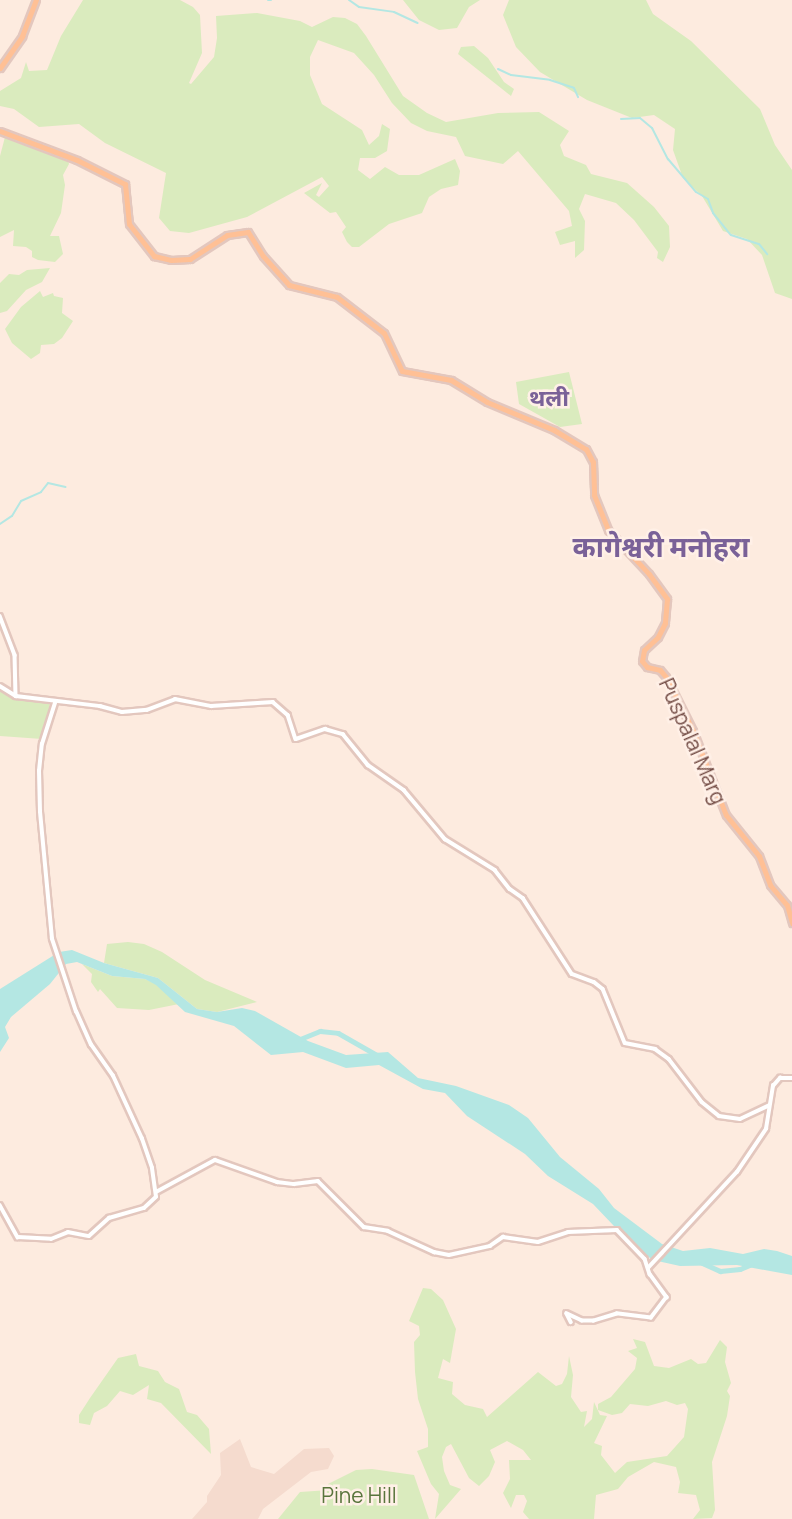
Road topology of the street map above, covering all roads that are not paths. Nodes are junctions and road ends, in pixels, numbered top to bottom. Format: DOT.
graph roads {
  1 [pos="36,0"];
  2 [pos="0,68"];
  3 [pos="0,131"];
  4 [pos="0,616"];
  5 [pos="0,686"];
  6 [pos="16,696"];
  7 [pos="56,702"];
  8 [pos="792,923"];
  9 [pos="792,1078"];
  10 [pos="768,1106"];
  11 [pos="156,1192"];
  12 [pos="0,1205"];
  13 [pos="648,1270"];
  14 [pos="571,1322"];
  1 -- 2 [label="main road"];
  3 -- 8 [label="main road, Puspalal Marg"];
  4 -- 6 [label="street"];
  5 -- 6 [label="street"];
  6 -- 7 [label="street"];
  7 -- 10 [label="street"];
  7 -- 11 [label="street"];
  9 -- 10 [label="street"];
  10 -- 13 [label="street"];
  11 -- 12 [label="street"];
  11 -- 13 [label="street"];
  13 -- 14 [label="street"];
}
